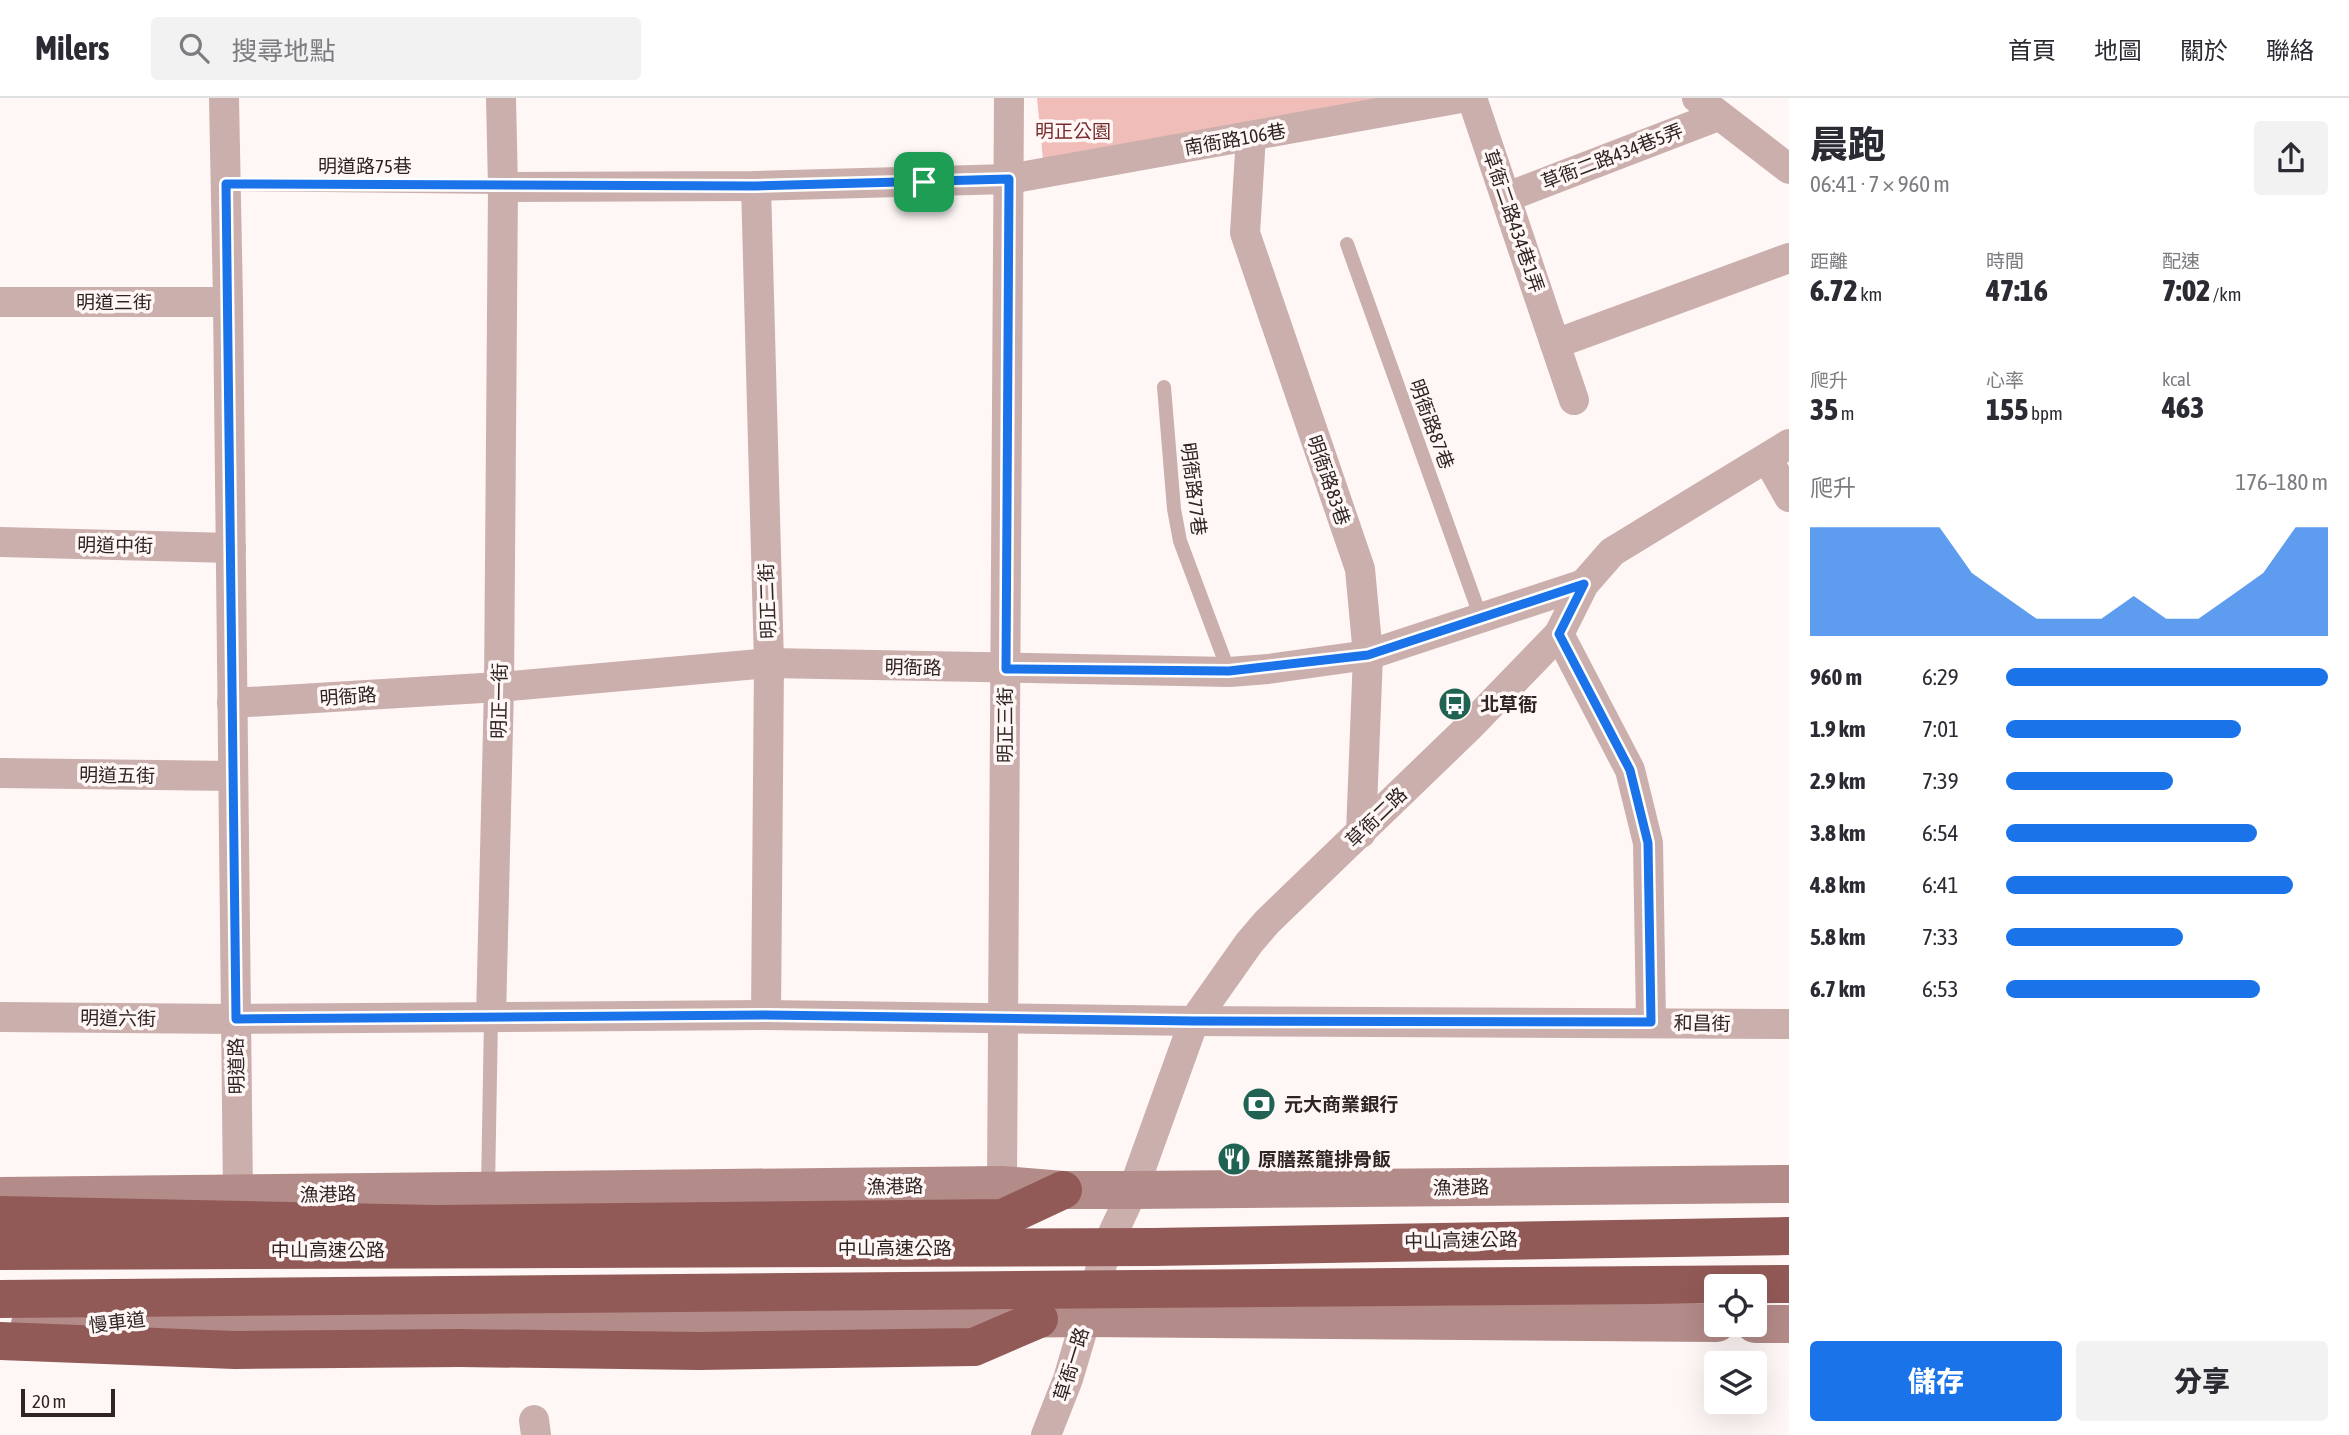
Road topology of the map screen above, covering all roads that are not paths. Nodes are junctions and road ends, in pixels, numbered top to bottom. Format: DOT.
graph roads {
  1 [pos="224,98"];
  2 [pos="501,98"];
  3 [pos="1009,98"];
  4 [pos="1461,98"];
  5 [pos="1472,98"];
  6 [pos="1707,107"];
  7 [pos="1251,136"];
  8 [pos="1789,169"];
  9 [pos="1009,179"];
  10 [pos="226,184"];
  11 [pos="755,186"];
  12 [pos="503,187"];
  13 [pos="1507,197"];
  14 [pos="1347,244"];
  15 [pos="1789,258"];
  16 [pos="0,302"];
  17 [pos="228,302"];
  18 [pos="1555,344"];
  19 [pos="1164,387"];
  20 [pos="1574,400"];
  21 [pos="1778,451"];
  22 [pos="1789,497"];
  23 [pos="0,542"];
  24 [pos="231,548"];
  25 [pos="1584,584"];
  26 [pos="1481,618"];
  27 [pos="1559,634"];
  28 [pos="1368,655"];
  29 [pos="769,663"];
  30 [pos="1006,669"];
  31 [pos="1229,671"];
  32 [pos="499,687"];
  33 [pos="232,703"];
  34 [pos="0,773"];
  35 [pos="233,776"];
  36 [pos="1361,832"];
  37 [pos="766,1015"];
  38 [pos="0,1017"];
  39 [pos="1003,1017"];
  40 [pos="491,1018"];
  41 [pos="236,1019"];
  42 [pos="1194,1021"];
  43 [pos="1651,1022"];
  44 [pos="1789,1024"];
  45 [pos="1789,1184"];
  46 [pos="1002,1185"];
  47 [pos="1063,1190"];
  48 [pos="1133,1190"];
  49 [pos="488,1192"];
  50 [pos="238,1195"];
  51 [pos="0,1196"];
  52 [pos="0,1215"];
  53 [pos="0,1223"];
  54 [pos="1789,1236"];
  55 [pos="0,1251"];
  56 [pos="1789,1284"];
  57 [pos="0,1299"];
  58 [pos="1089,1305"];
  59 [pos="1039,1319"];
  60 [pos="1704,1323"];
  61 [pos="0,1324"];
  62 [pos="1767,1324"];
  63 [pos="1789,1324"];
  64 [pos="238,1326"];
  65 [pos="0,1341"];
  66 [pos="0,1353"];
  67 [pos="1046,1435"];
  1 -- 10 [label="street, 明道路"];
  2 -- 12 [label="street, 明正一街"];
  3 -- 9 [label="street, 明正三街"];
  4 -- 7 [label="street, 南衙路106巷"];
  5 -- 13 [label="street, 草衙二路434巷1弄"];
  6 -- 8 [label="street"];
  6 -- 13 [label="street, 草衙二路434巷5弄"];
  7 -- 9 [label="street, 南衙路106巷"];
  7 -- 28 [label="street, 明衙路83巷"];
  9 -- 11 [label="street"];
  9 -- 30 [label="street, 明正三街"];
  10 -- 12 [label="lane, 明道路75巷"];
  10 -- 17 [label="street, 明道路"];
  11 -- 12 [label="street"];
  11 -- 29 [label="street, 明正二街"];
  12 -- 32 [label="street, 明正一街"];
  13 -- 18 [label="street, 草衙二路434巷1弄"];
  14 -- 26 [label="lane, 明衙路87巷"];
  15 -- 18 [label="street"];
  16 -- 17 [label="street, 明道三街"];
  17 -- 24 [label="street, 明道路"];
  18 -- 20 [label="street, 草衙二路434巷1弄"];
  19 -- 31 [label="lane, 明衙路77巷"];
  21 -- 22 [label="street"];
  21 -- 25 [label="street, 草衙二路"];
  23 -- 24 [label="street, 明道中街"];
  24 -- 33 [label="street, 明道路"];
  25 -- 26 [label="street, 明衙路"];
  25 -- 27 [label="street, 草衙二路"];
  26 -- 28 [label="street, 明衙路"];
  27 -- 36 [label="street, 草衙二路"];
  27 -- 43 [label="street"];
  28 -- 31 [label="street, 明衙路"];
  28 -- 36 [label="street, 明衙路83巷"];
  29 -- 30 [label="street, 明衙路"];
  29 -- 32 [label="street, 明衙路"];
  29 -- 37 [label="street, 明正二街"];
  30 -- 31 [label="street, 明衙路"];
  30 -- 39 [label="street, 明正三街"];
  32 -- 33 [label="street, 明衙路"];
  32 -- 40 [label="street, 明正一街"];
  33 -- 35 [label="street, 明道路"];
  34 -- 35 [label="street, 明道五街"];
  35 -- 41 [label="street, 明道路"];
  36 -- 42 [label="street, 草衙二路"];
  37 -- 39 [label="street"];
  37 -- 40 [label="street"];
  38 -- 41 [label="street, 明道六街"];
  39 -- 42 [label="street"];
  39 -- 46 [label="street, 明正三街"];
  40 -- 41 [label="street, 明道六街"];
  40 -- 49 [label="lane"];
  41 -- 50 [label="street, 明道路"];
  42 -- 43 [label="street, 和昌街"];
  42 -- 48 [label="street, 草衙二路"];
  43 -- 44 [label="street, 和昌街"];
  45 -- 48 [label="street, 漁港路"];
  46 -- 47 [label="street, 漁港路"];
  46 -- 49 [label="street, 漁港路"];
  47 -- 48 [label="street, 漁港路"];
  47 -- 52 [label="highway, bridge"];
  48 -- 58 [label="street, 草衙二路"];
  49 -- 50 [label="street, 漁港路"];
  50 -- 51 [label="street, 漁港路"];
  50 -- 53 [label="lane"];
  54 -- 55 [label="highway, 中山高速公路, bridge"];
  56 -- 57 [label="highway, bridge"];
  58 -- 59 [label="street"];
  58 -- 60 [label="street"];
  58 -- 67 [label="street, 草衙一路"];
  59 -- 64 [label="street"];
  59 -- 65 [label="highway, bridge"];
  61 -- 64 [label="street"];
  62 -- 63 [label="street"];
  64 -- 66 [label="lane, 慢車道"];
}
